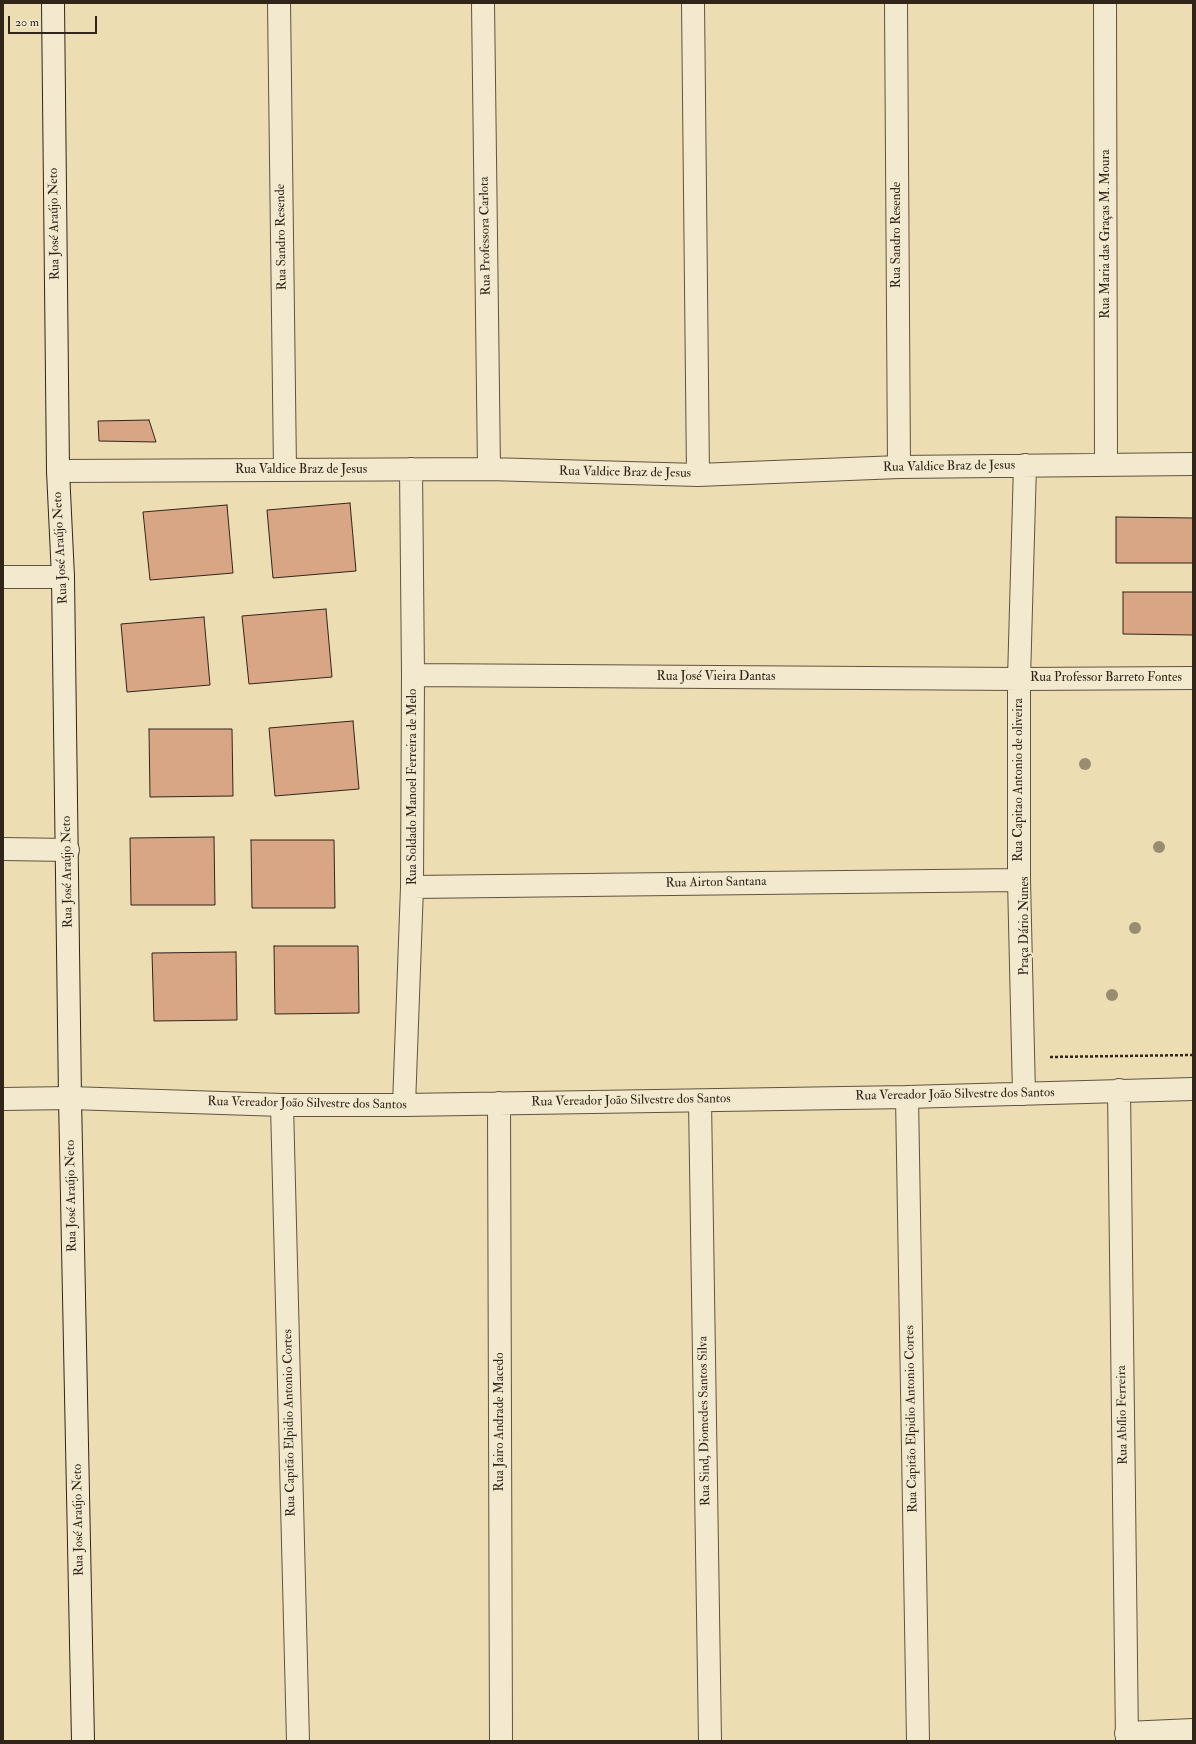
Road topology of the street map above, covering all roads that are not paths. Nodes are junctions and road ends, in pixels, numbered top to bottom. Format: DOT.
graph roads {
  1 [pos="53,3"];
  2 [pos="279,3"];
  3 [pos="483,3"];
  4 [pos="693,3"];
  5 [pos="896,3"];
  6 [pos="1106,3"];
  7 [pos="1106,464"];
  8 [pos="1193,464"];
  9 [pos="1025,465"];
  10 [pos="899,467"];
  11 [pos="411,469"];
  12 [pos="489,469"];
  13 [pos="285,470"];
  14 [pos="58,471"];
  15 [pos="698,474"];
  16 [pos="64,576"];
  17 [pos="3,577"];
  18 [pos="413,675"];
  19 [pos="1193,678"];
  20 [pos="1019,679"];
  21 [pos="3,849"];
  22 [pos="68,850"];
  23 [pos="1019,880"];
  24 [pos="412,887"];
  25 [pos="1193,1089"];
  26 [pos="1119,1090"];
  27 [pos="1024,1094"];
  28 [pos="907,1097"];
  29 [pos="70,1098"];
  30 [pos="3,1099"];
  31 [pos="700,1101"];
  32 [pos="499,1103"];
  33 [pos="282,1105"];
  34 [pos="404,1105"];
  35 [pos="1193,1730"];
  36 [pos="1126,1737"];
  37 [pos="83,1741"];
  38 [pos="298,1741"];
  39 [pos="501,1741"];
  40 [pos="710,1741"];
  41 [pos="918,1741"];
  1 -- 14 [label="street, Rua José Araújo Neto"];
  2 -- 13 [label="street, Rua Sandro Resende"];
  3 -- 12 [label="street, Rua Professora Carlota"];
  4 -- 15 [label="street"];
  5 -- 10 [label="street, Rua Sandro Resende"];
  6 -- 7 [label="street, Rua Maria das Graças M. Moura"];
  7 -- 8 [label="street, Rua Valdice Braz de Jesus"];
  7 -- 9 [label="street, Rua Valdice Braz de Jesus"];
  9 -- 10 [label="street, Rua Valdice Braz de Jesus"];
  9 -- 20 [label="street, Rua Capitao Antonio de oliveira"];
  10 -- 15 [label="street, Rua Valdice Braz de Jesus"];
  11 -- 12 [label="street, Rua Valdice Braz de Jesus"];
  11 -- 13 [label="street, Rua Valdice Braz de Jesus"];
  11 -- 18 [label="street, Rua Soldado Manoel Ferreira de Melo"];
  12 -- 15 [label="street, Rua Valdice Braz de Jesus"];
  13 -- 14 [label="street, Rua Valdice Braz de Jesus"];
  14 -- 16 [label="street, Rua José Araújo Neto"];
  16 -- 17 [label="street"];
  16 -- 22 [label="street, Rua José Araújo Neto"];
  18 -- 20 [label="street, Rua José Vieira Dantas"];
  18 -- 24 [label="street, Rua Soldado Manoel Ferreira de Melo"];
  19 -- 20 [label="street, Rua Professor Barreto Fontes"];
  20 -- 23 [label="street, Rua Capitao Antonio de oliveira"];
  21 -- 22 [label="street"];
  22 -- 29 [label="street, Rua José Araújo Neto"];
  23 -- 24 [label="street, Rua Airton Santana"];
  23 -- 27 [label="street, Rua Capitao Antonio de oliveira"];
  24 -- 34 [label="street, Rua Soldado Manoel Ferreira de Melo"];
  25 -- 26 [label="street, Rua Vereador João Silvestre dos Santos"];
  26 -- 27 [label="street, Rua Vereador João Silvestre dos Santos"];
  26 -- 36 [label="street, Rua Abílio Ferreira"];
  27 -- 28 [label="street, Rua Vereador João Silvestre dos Santos"];
  28 -- 31 [label="street, Rua Vereador João Silvestre dos Santos"];
  28 -- 41 [label="street, Rua Capitão Elpidio Antonio Cortes"];
  29 -- 30 [label="street, Rua Vereador João Silvestre dos Santos"];
  29 -- 33 [label="street, Rua Vereador João Silvestre dos Santos"];
  29 -- 37 [label="street, Rua José Araújo Neto"];
  31 -- 32 [label="street, Rua Vereador João Silvestre dos Santos"];
  31 -- 40 [label="street, Rua Sind, Diomedes Santos Silva"];
  32 -- 34 [label="street, Rua Vereador João Silvestre dos Santos"];
  32 -- 39 [label="street, Rua Jairo Andrade Macedo"];
  33 -- 34 [label="street, Rua Vereador João Silvestre dos Santos"];
  33 -- 38 [label="street, Rua Capitão Elpidio Antonio Cortes"];
  35 -- 36 [label="street"];
}
